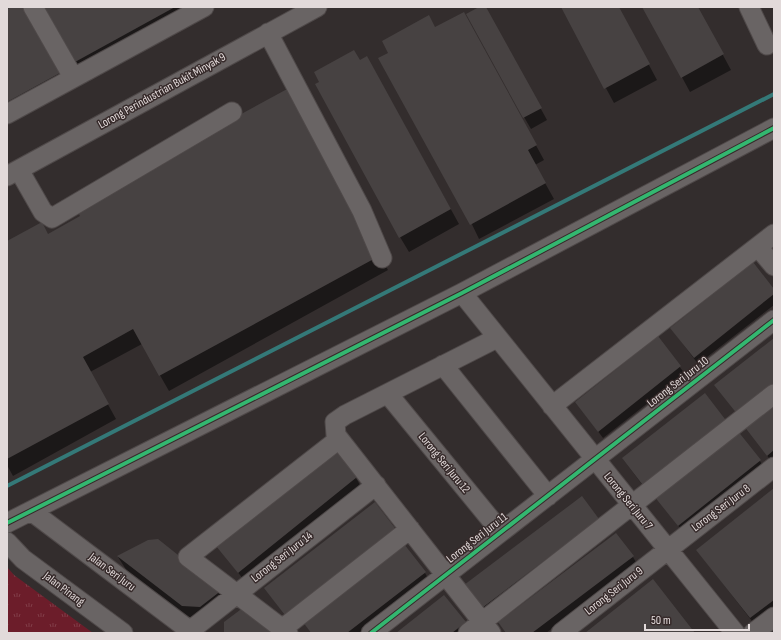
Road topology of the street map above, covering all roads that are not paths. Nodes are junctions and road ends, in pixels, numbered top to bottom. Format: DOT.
graph roads {
  1 [pos="33,7"];
  2 [pos="204,7"];
  3 [pos="317,7"];
  4 [pos="749,7"];
  5 [pos="295,12"];
  6 [pos="268,33"];
  7 [pos="767,45"];
  8 [pos="73,77"];
  9 [pos="232,112"];
  10 [pos="7,114"];
  11 [pos="774,128"];
  12 [pos="13,173"];
  13 [pos="774,234"];
  14 [pos="758,247"];
  15 [pos="382,258"];
  16 [pos="774,266"];
  17 [pos="462,294"];
  18 [pos="774,320"];
  19 [pos="497,338"];
  20 [pos="444,365"];
  21 [pos="388,394"];
  22 [pos="774,394"];
  23 [pos="552,406"];
  24 [pos="339,439"];
  25 [pos="595,459"];
  26 [pos="774,467"];
  27 [pos="376,485"];
  28 [pos="548,496"];
  29 [pos="632,505"];
  30 [pos="31,511"];
  31 [pos="7,523"];
  32 [pos="410,529"];
  33 [pos="501,532"];
  34 [pos="7,542"];
  35 [pos="667,549"];
  36 [pos="446,575"];
  37 [pos="236,593"];
  38 [pos="774,617"];
  39 [pos="480,629"];
  40 [pos="285,631"];
  41 [pos="190,632"];
  42 [pos="123,633"];
  43 [pos="371,633"];
  44 [pos="561,633"];
  45 [pos="735,633"];
  46 [pos="753,633"];
  1 -- 8 [label="street"];
  2 -- 8 [label="street"];
  3 -- 5 [label="street, Lorong Perindustrian Bukit Minyak 9"];
  4 -- 7 [label="street"];
  5 -- 6 [label="street, Lorong Perindustrian Bukit Minyak 9"];
  6 -- 12 [label="street, Lorong Perindustrian Bukit Minyak 9"];
  6 -- 15 [label="street"];
  8 -- 10 [label="street"];
  9 -- 12 [label="street"];
  11 -- 17 [label="street"];
  13 -- 14 [label="street"];
  14 -- 16 [label="street"];
  14 -- 23 [label="street"];
  17 -- 19 [label="street, Lorong Seri Juru 7"];
  17 -- 30 [label="street"];
  18 -- 25 [label="street, Lorong Seri Juru 10"];
  19 -- 20 [label="street"];
  19 -- 23 [label="street, Lorong Seri Juru 7"];
  20 -- 21 [label="street"];
  20 -- 28 [label="street"];
  21 -- 24 [label="street"];
  21 -- 33 [label="street, Lorong Seri Juru 12"];
  22 -- 29 [label="street"];
  23 -- 25 [label="street, Lorong Seri Juru 7"];
  24 -- 27 [label="street"];
  24 -- 37 [label="street"];
  25 -- 28 [label="street, Lorong Seri Juru 11"];
  25 -- 29 [label="street, Lorong Seri Juru 7"];
  26 -- 35 [label="street, Lorong Seri Juru 8"];
  27 -- 32 [label="street"];
  27 -- 37 [label="street, Lorong Seri Juru 14"];
  28 -- 33 [label="street, Lorong Seri Juru 11"];
  29 -- 35 [label="street, Lorong Seri Juru 7"];
  29 -- 39 [label="street"];
  30 -- 31 [label="street"];
  30 -- 41 [label="street, Jalan Seri Juru"];
  32 -- 36 [label="street"];
  32 -- 40 [label="street"];
  33 -- 36 [label="street, Lorong Seri Juru 11"];
  34 -- 42 [label="street, Jalan Pinang"];
  35 -- 44 [label="street, Lorong Seri Juru 9"];
  35 -- 45 [label="street, Lorong Seri Juru 7"];
  36 -- 39 [label="street"];
  36 -- 43 [label="street, Lorong Seri Juru 11"];
  37 -- 40 [label="street"];
  37 -- 41 [label="street, Lorong Seri Juru 14"];
  38 -- 46 [label="street"];
}
